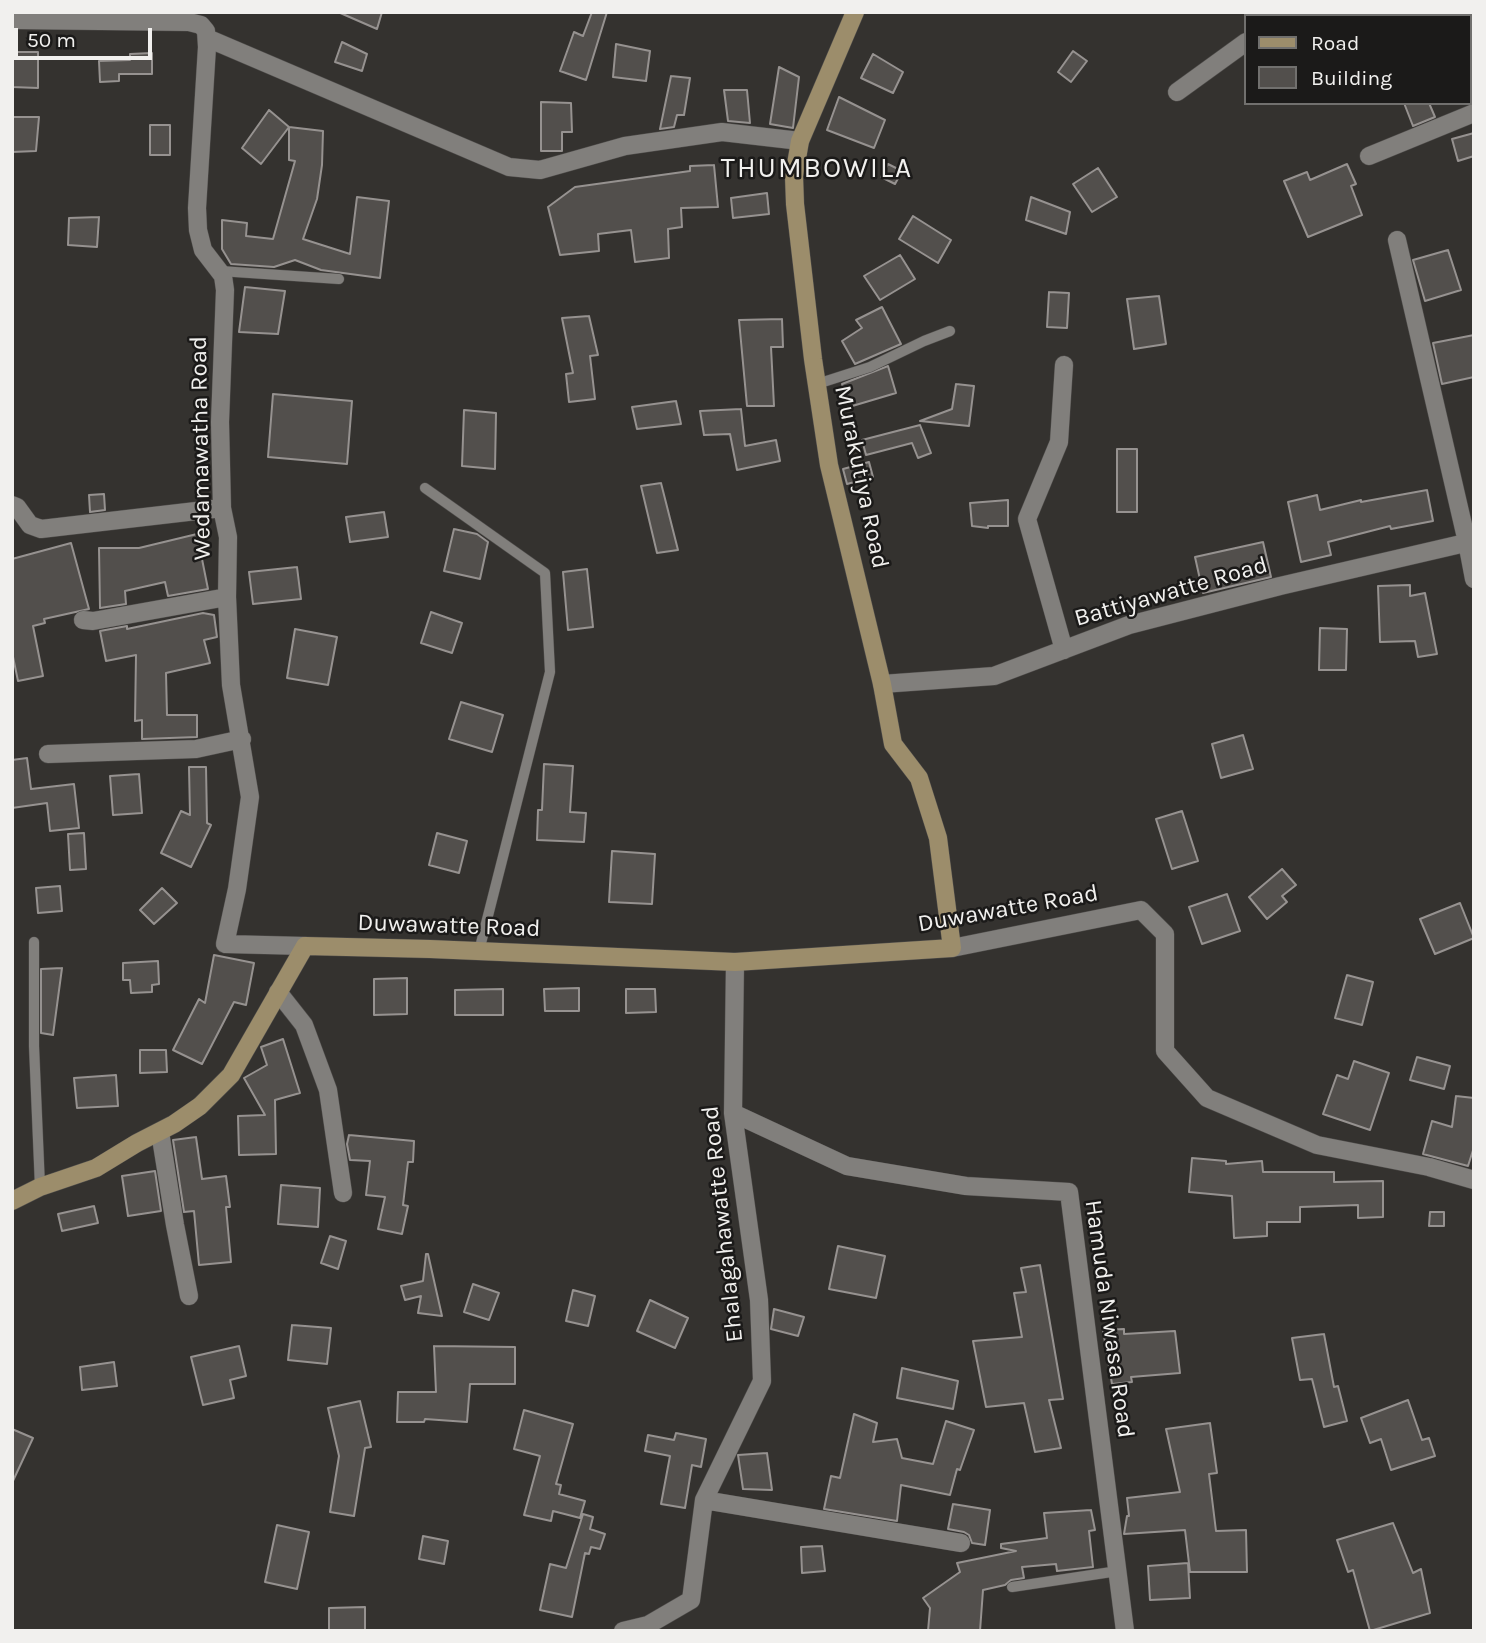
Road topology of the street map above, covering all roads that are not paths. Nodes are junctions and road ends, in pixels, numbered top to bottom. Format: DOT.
graph roads {
  1 [pos="855,12"];
  2 [pos="17,17"];
  3 [pos="207,38"];
  4 [pos="1244,43"];
  5 [pos="1177,92"];
  6 [pos="1474,114"];
  7 [pos="800,141"];
  8 [pos="1368,156"];
  9 [pos="1396,240"];
  10 [pos="219,271"];
  11 [pos="339,279"];
  12 [pos="950,331"];
  13 [pos="1064,365"];
  14 [pos="817,384"];
  15 [pos="425,488"];
  16 [pos="12,505"];
  17 [pos="222,508"];
  18 [pos="1471,542"];
  19 [pos="1474,579"];
  20 [pos="227,597"];
  21 [pos="83,620"];
  22 [pos="1063,650"];
  23 [pos="882,684"];
  24 [pos="242,739"];
  25 [pos="48,754"];
  26 [pos="34,942"];
  27 [pos="305,946"];
  28 [pos="952,948"];
  29 [pos="479,951"];
  30 [pos="735,962"];
  31 [pos="278,992"];
  32 [pos="733,1113"];
  33 [pos="160,1132"];
  34 [pos="1474,1180"];
  35 [pos="40,1186"];
  36 [pos="343,1193"];
  37 [pos="12,1201"];
  38 [pos="189,1296"];
  39 [pos="704,1500"];
  40 [pos="961,1543"];
  41 [pos="1118,1571"];
  42 [pos="1012,1587"];
  43 [pos="623,1631"];
  44 [pos="1125,1631"];
  1 -- 7 [label="street, Murakutiya Road"];
  2 -- 3 [label="street"];
  3 -- 7 [label="street"];
  3 -- 10 [label="street, Wedamawatha Road"];
  4 -- 5 [label="street"];
  6 -- 8 [label="street"];
  7 -- 14 [label="street, Murakutiya Road"];
  9 -- 18 [label="street"];
  10 -- 11 [label="lane"];
  10 -- 17 [label="street, Wedamawatha Road"];
  12 -- 14 [label="lane"];
  13 -- 22 [label="street"];
  14 -- 23 [label="street, Murakutiya Road"];
  15 -- 29 [label="lane"];
  16 -- 17 [label="street"];
  17 -- 20 [label="street, Wedamawatha Road"];
  18 -- 19 [label="street"];
  18 -- 22 [label="street, Battiyawatte Road"];
  20 -- 21 [label="street"];
  20 -- 24 [label="street, Wedamawatha Road"];
  22 -- 23 [label="street, Battiyawatte Road"];
  23 -- 28 [label="street, Murakutiya Road"];
  24 -- 25 [label="street"];
  24 -- 27 [label="street, Wedamawatha Road"];
  26 -- 35 [label="lane"];
  27 -- 29 [label="street, Duwawatte Road"];
  27 -- 31 [label="street"];
  28 -- 30 [label="street, Duwawatte Road"];
  28 -- 34 [label="street, Duwawatte Road"];
  29 -- 30 [label="street, Duwawatte Road"];
  30 -- 32 [label="street, Ehalagahawatte Road"];
  31 -- 33 [label="street"];
  31 -- 36 [label="street"];
  32 -- 39 [label="street, Ehalagahawatte Road"];
  32 -- 41 [label="street, Hamuda Niwasa Road"];
  33 -- 35 [label="street"];
  33 -- 38 [label="street"];
  35 -- 37 [label="street"];
  39 -- 40 [label="street"];
  39 -- 43 [label="street, Ehalagahawatte Road"];
  41 -- 42 [label="lane"];
  41 -- 44 [label="street, Hamuda Niwasa Road"];
}
